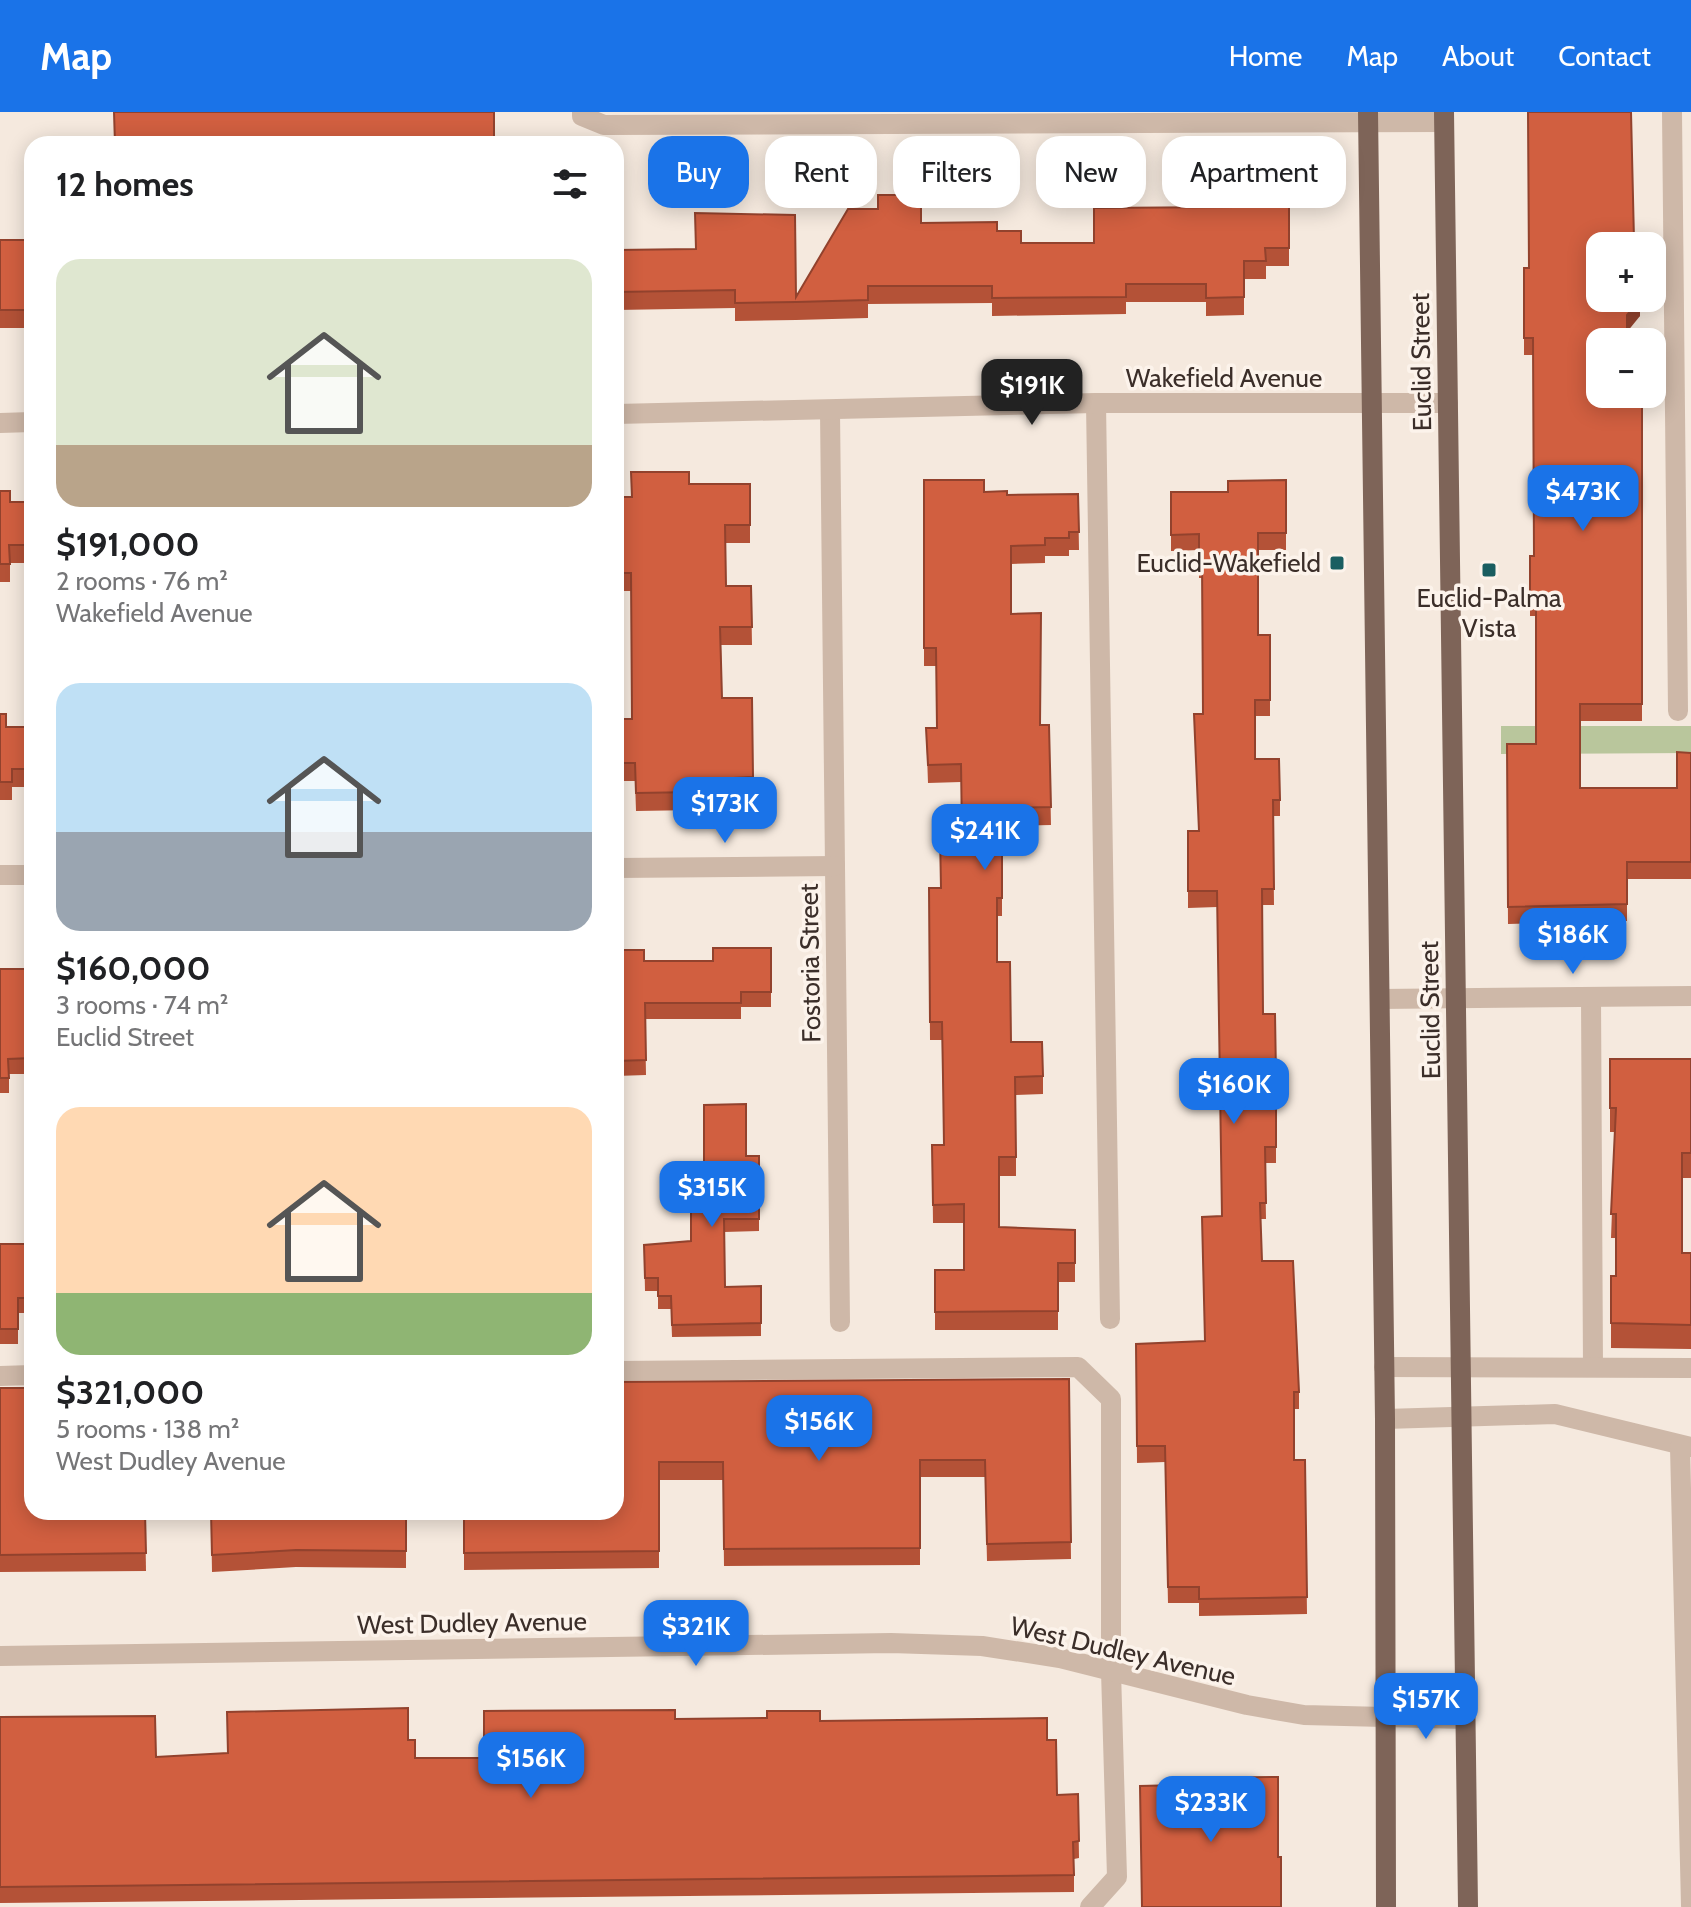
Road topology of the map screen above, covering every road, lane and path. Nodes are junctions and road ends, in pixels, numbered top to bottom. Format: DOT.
graph roads {
  1 [pos="582,112"];
  2 [pos="1672,112"];
  3 [pos="1444,117"];
  4 [pos="1368,118"];
  5 [pos="929,119"];
  6 [pos="1682,309"];
  7 [pos="1096,403"];
  8 [pos="1448,403"];
  9 [pos="1372,404"];
  10 [pos="830,411"];
  11 [pos="624,414"];
  12 [pos="24,422"];
  13 [pos="0,423"];
  14 [pos="1678,711"];
  15 [pos="835,866"];
  16 [pos="624,868"];
  17 [pos="0,875"];
  18 [pos="24,875"];
  19 [pos="1691,996"];
  20 [pos="1591,997"];
  21 [pos="1380,999"];
  22 [pos="1455,999"];
  23 [pos="1110,1319"];
  24 [pos="840,1322"];
  25 [pos="1384,1367"];
  26 [pos="1460,1367"];
  27 [pos="1593,1367"];
  28 [pos="1691,1368"];
  29 [pos="624,1371"];
  30 [pos="24,1375"];
  31 [pos="0,1376"];
  32 [pos="1461,1417"];
  33 [pos="1385,1419"];
  34 [pos="1685,1447"];
  35 [pos="0,1656"];
  36 [pos="1111,1671"];
  37 [pos="1386,1719"];
  38 [pos="1465,1719"];
  39 [pos="1691,1905"];
  40 [pos="1090,1907"];
  41 [pos="1386,1907"];
  42 [pos="1468,1907"];
  1 -- 5 [label="street"];
  2 -- 6 [label="street"];
  3 -- 4 [label="street"];
  3 -- 8 [label="main road, Euclid Street"];
  4 -- 5 [label="street"];
  4 -- 9 [label="main road, Euclid Street"];
  6 -- 14 [label="street"];
  7 -- 9 [label="street, Wakefield Avenue"];
  7 -- 10 [label="street, Wakefield Avenue"];
  7 -- 23 [label="street"];
  8 -- 9 [label="street, Wakefield Avenue"];
  8 -- 22 [label="main road, Euclid Street"];
  9 -- 21 [label="main road, Euclid Street"];
  10 -- 11 [label="street, Wakefield Avenue"];
  10 -- 15 [label="street, Fostoria Street"];
  12 -- 13 [label="street"];
  15 -- 16 [label="street"];
  15 -- 24 [label="street, Fostoria Street"];
  17 -- 18 [label="street"];
  19 -- 20 [label="street"];
  20 -- 22 [label="street"];
  20 -- 27 [label="street"];
  21 -- 22 [label="street"];
  21 -- 25 [label="main road, Euclid Street"];
  22 -- 26 [label="main road, Euclid Street"];
  25 -- 26 [label="street"];
  25 -- 33 [label="main road, Euclid Street"];
  26 -- 27 [label="street"];
  26 -- 32 [label="main road, Euclid Street"];
  27 -- 28 [label="street"];
  29 -- 36 [label="street"];
  30 -- 31 [label="street"];
  32 -- 33 [label="street"];
  32 -- 34 [label="street"];
  32 -- 38 [label="main road, Euclid Street"];
  33 -- 37 [label="main road, Euclid Street"];
  34 -- 39 [label="street"];
  35 -- 36 [label="street, West Dudley Avenue"];
  36 -- 37 [label="street, West Dudley Avenue"];
  36 -- 40 [label="street"];
  37 -- 38 [label="street, West Dudley Avenue"];
  37 -- 41 [label="main road, Euclid Street"];
  38 -- 42 [label="main road, Euclid Street"];
}
